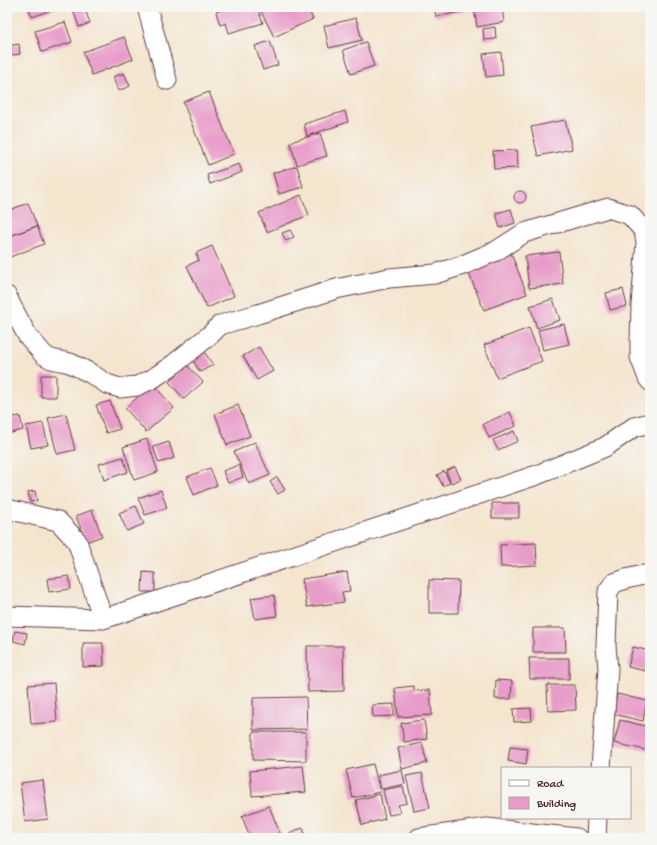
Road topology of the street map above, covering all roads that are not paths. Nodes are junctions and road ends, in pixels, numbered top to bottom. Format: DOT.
graph roads {
  1 [pos="147,7"];
  2 [pos="167,80"];
  3 [pos="7,296"];
  4 [pos="650,381"];
  5 [pos="650,423"];
  6 [pos="7,509"];
  7 [pos="650,575"];
  8 [pos="7,616"];
  9 [pos="103,619"];
  10 [pos="601,767"];
  11 [pos="597,819"];
  12 [pos="419,838"];
  13 [pos="577,838"];
  14 [pos="596,838"];
  1 -- 2 [label="street"];
  3 -- 4 [label="street"];
  5 -- 9 [label="street"];
  6 -- 9 [label="street"];
  7 -- 10 [label="street"];
  8 -- 9 [label="street"];
  11 -- 14 [label="street"];
  12 -- 13 [label="street"];
}
